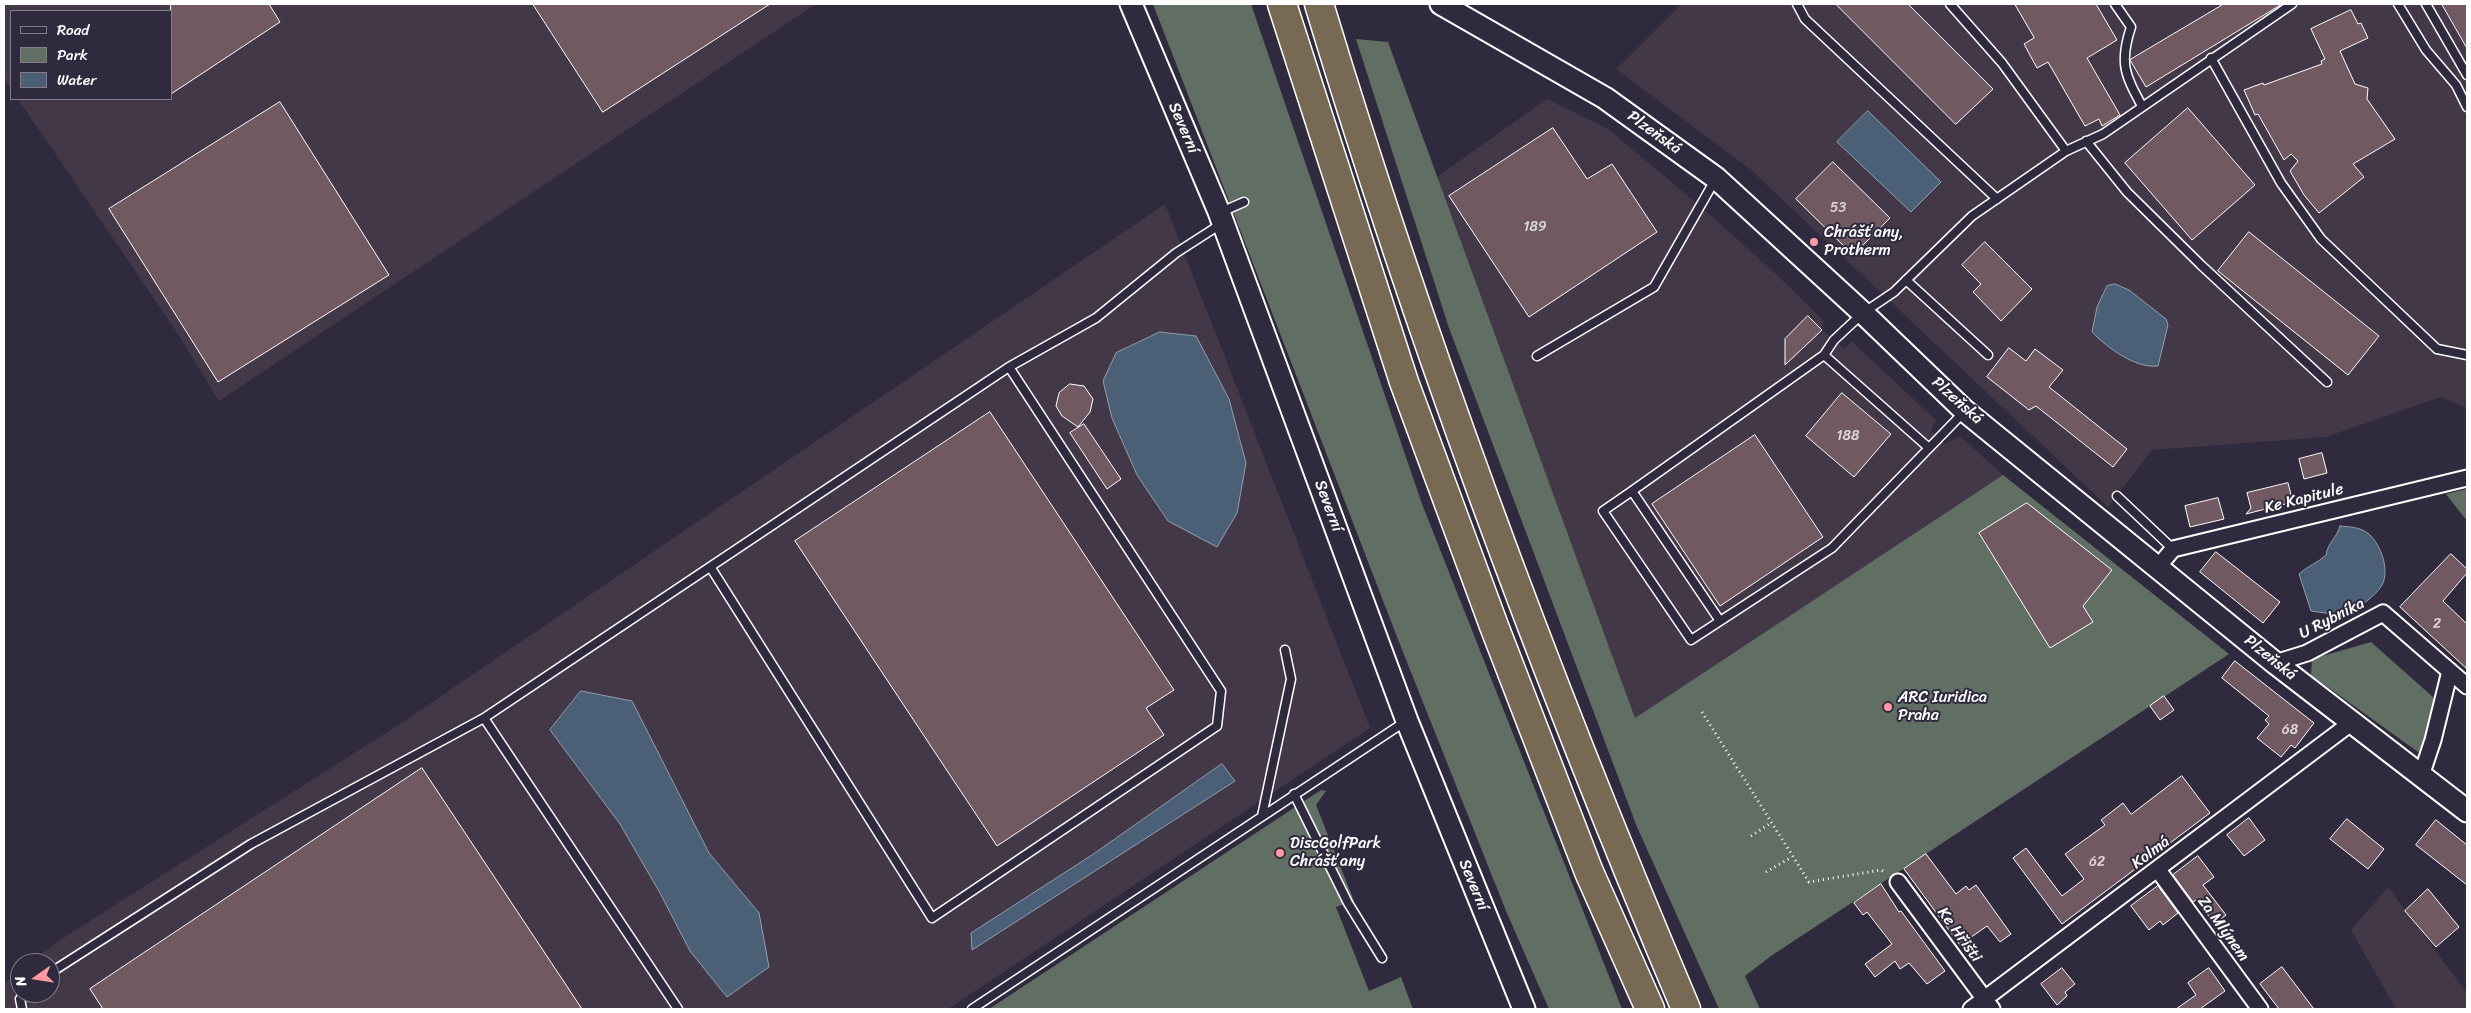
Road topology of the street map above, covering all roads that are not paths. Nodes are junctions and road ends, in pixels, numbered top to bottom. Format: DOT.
graph roads {
  1 [pos="1131,4"];
  2 [pos="1282,4"];
  3 [pos="1441,4"];
  4 [pos="1797,4"];
  5 [pos="1950,4"];
  6 [pos="2116,4"];
  7 [pos="2292,4"];
  8 [pos="2398,4"];
  9 [pos="2426,4"];
  10 [pos="1320,6"];
  11 [pos="2211,58"];
  12 [pos="2467,75"];
  13 [pos="2142,106"];
  14 [pos="2467,107"];
  15 [pos="2086,142"];
  16 [pos="2066,151"];
  17 [pos="1716,178"];
  18 [pos="1997,199"];
  19 [pos="1244,202"];
  20 [pos="1221,218"];
  21 [pos="1906,280"];
  22 [pos="1863,312"];
  23 [pos="2467,354"];
  24 [pos="1824,355"];
  25 [pos="1988,355"];
  26 [pos="1537,356"];
  27 [pos="1009,367"];
  28 [pos="2327,382"];
  29 [pos="1965,411"];
  30 [pos="1929,448"];
  31 [pos="2467,478"];
  32 [pos="1632,491"];
  33 [pos="2117,496"];
  34 [pos="2173,549"];
  35 [pos="710,568"];
  36 [pos="2158,568"];
  37 [pos="1720,621"];
  38 [pos="1285,650"];
  39 [pos="2275,663"];
  40 [pos="2450,671"];
  41 [pos="2467,686"];
  42 [pos="484,718"];
  43 [pos="1407,721"];
  44 [pos="2351,723"];
  45 [pos="2420,776"];
  46 [pos="1294,794"];
  47 [pos="2466,809"];
  48 [pos="1262,816"];
  49 [pos="2158,870"];
  50 [pos="1898,882"];
  51 [pos="1382,958"];
  52 [pos="60,967"];
  53 [pos="1988,1004"];
  54 [pos="678,1009"];
  55 [pos="972,1009"];
  56 [pos="1524,1009"];
  57 [pos="1650,1009"];
  58 [pos="1686,1009"];
  59 [pos="1972,1009"];
  60 [pos="2260,1009"];
  1 -- 20 [label="main road, Severní"];
  2 -- 57 [label="highway"];
  3 -- 17 [label="main road, Plzeňská"];
  4 -- 18 [label="lane"];
  5 -- 16 [label="lane"];
  6 -- 13 [label="lane"];
  7 -- 11 [label="lane"];
  8 -- 14 [label="lane"];
  9 -- 12 [label="lane"];
  10 -- 58 [label="highway"];
  11 -- 13 [label="lane"];
  11 -- 23 [label="lane"];
  13 -- 15 [label="lane"];
  15 -- 16 [label="lane"];
  15 -- 28 [label="lane"];
  16 -- 18 [label="lane"];
  17 -- 22 [label="main road, Plzeňská"];
  17 -- 26 [label="lane"];
  18 -- 21 [label="lane"];
  19 -- 20 [label="lane"];
  20 -- 27 [label="lane"];
  20 -- 43 [label="main road, Severní"];
  21 -- 22 [label="lane"];
  21 -- 25 [label="lane"];
  22 -- 24 [label="lane"];
  22 -- 29 [label="main road, Plzeňská"];
  24 -- 30 [label="lane"];
  24 -- 32 [label="lane"];
  27 -- 35 [label="lane"];
  27 -- 35 [label="lane"];
  29 -- 30 [label="lane"];
  29 -- 36 [label="main road, Plzeňská"];
  30 -- 37 [label="lane"];
  31 -- 34 [label="street, Ke Kapitule"];
  32 -- 37 [label="lane"];
  32 -- 37 [label="lane"];
  33 -- 34 [label="lane"];
  34 -- 36 [label="street"];
  35 -- 42 [label="lane"];
  36 -- 39 [label="main road, Plzeňská"];
  38 -- 48 [label="lane"];
  39 -- 40 [label="street, U Rybníka"];
  39 -- 44 [label="main road, Plzeňská"];
  40 -- 41 [label="street, U Rybníka"];
  40 -- 45 [label="street"];
  42 -- 52 [label="lane"];
  42 -- 54 [label="lane"];
  43 -- 46 [label="lane"];
  43 -- 56 [label="main road, Severní"];
  44 -- 45 [label="main road, Plzeňská"];
  44 -- 49 [label="street, Kolmá"];
  45 -- 47 [label="main road, Plzeňská"];
  46 -- 48 [label="lane"];
  46 -- 51 [label="lane"];
  48 -- 55 [label="lane"];
  49 -- 53 [label="street, Kolmá"];
  49 -- 60 [label="street, Za Mlýnem"];
  50 -- 53 [label="street, Ke Hřišti"];
  53 -- 59 [label="street, Kolmá"];
}
